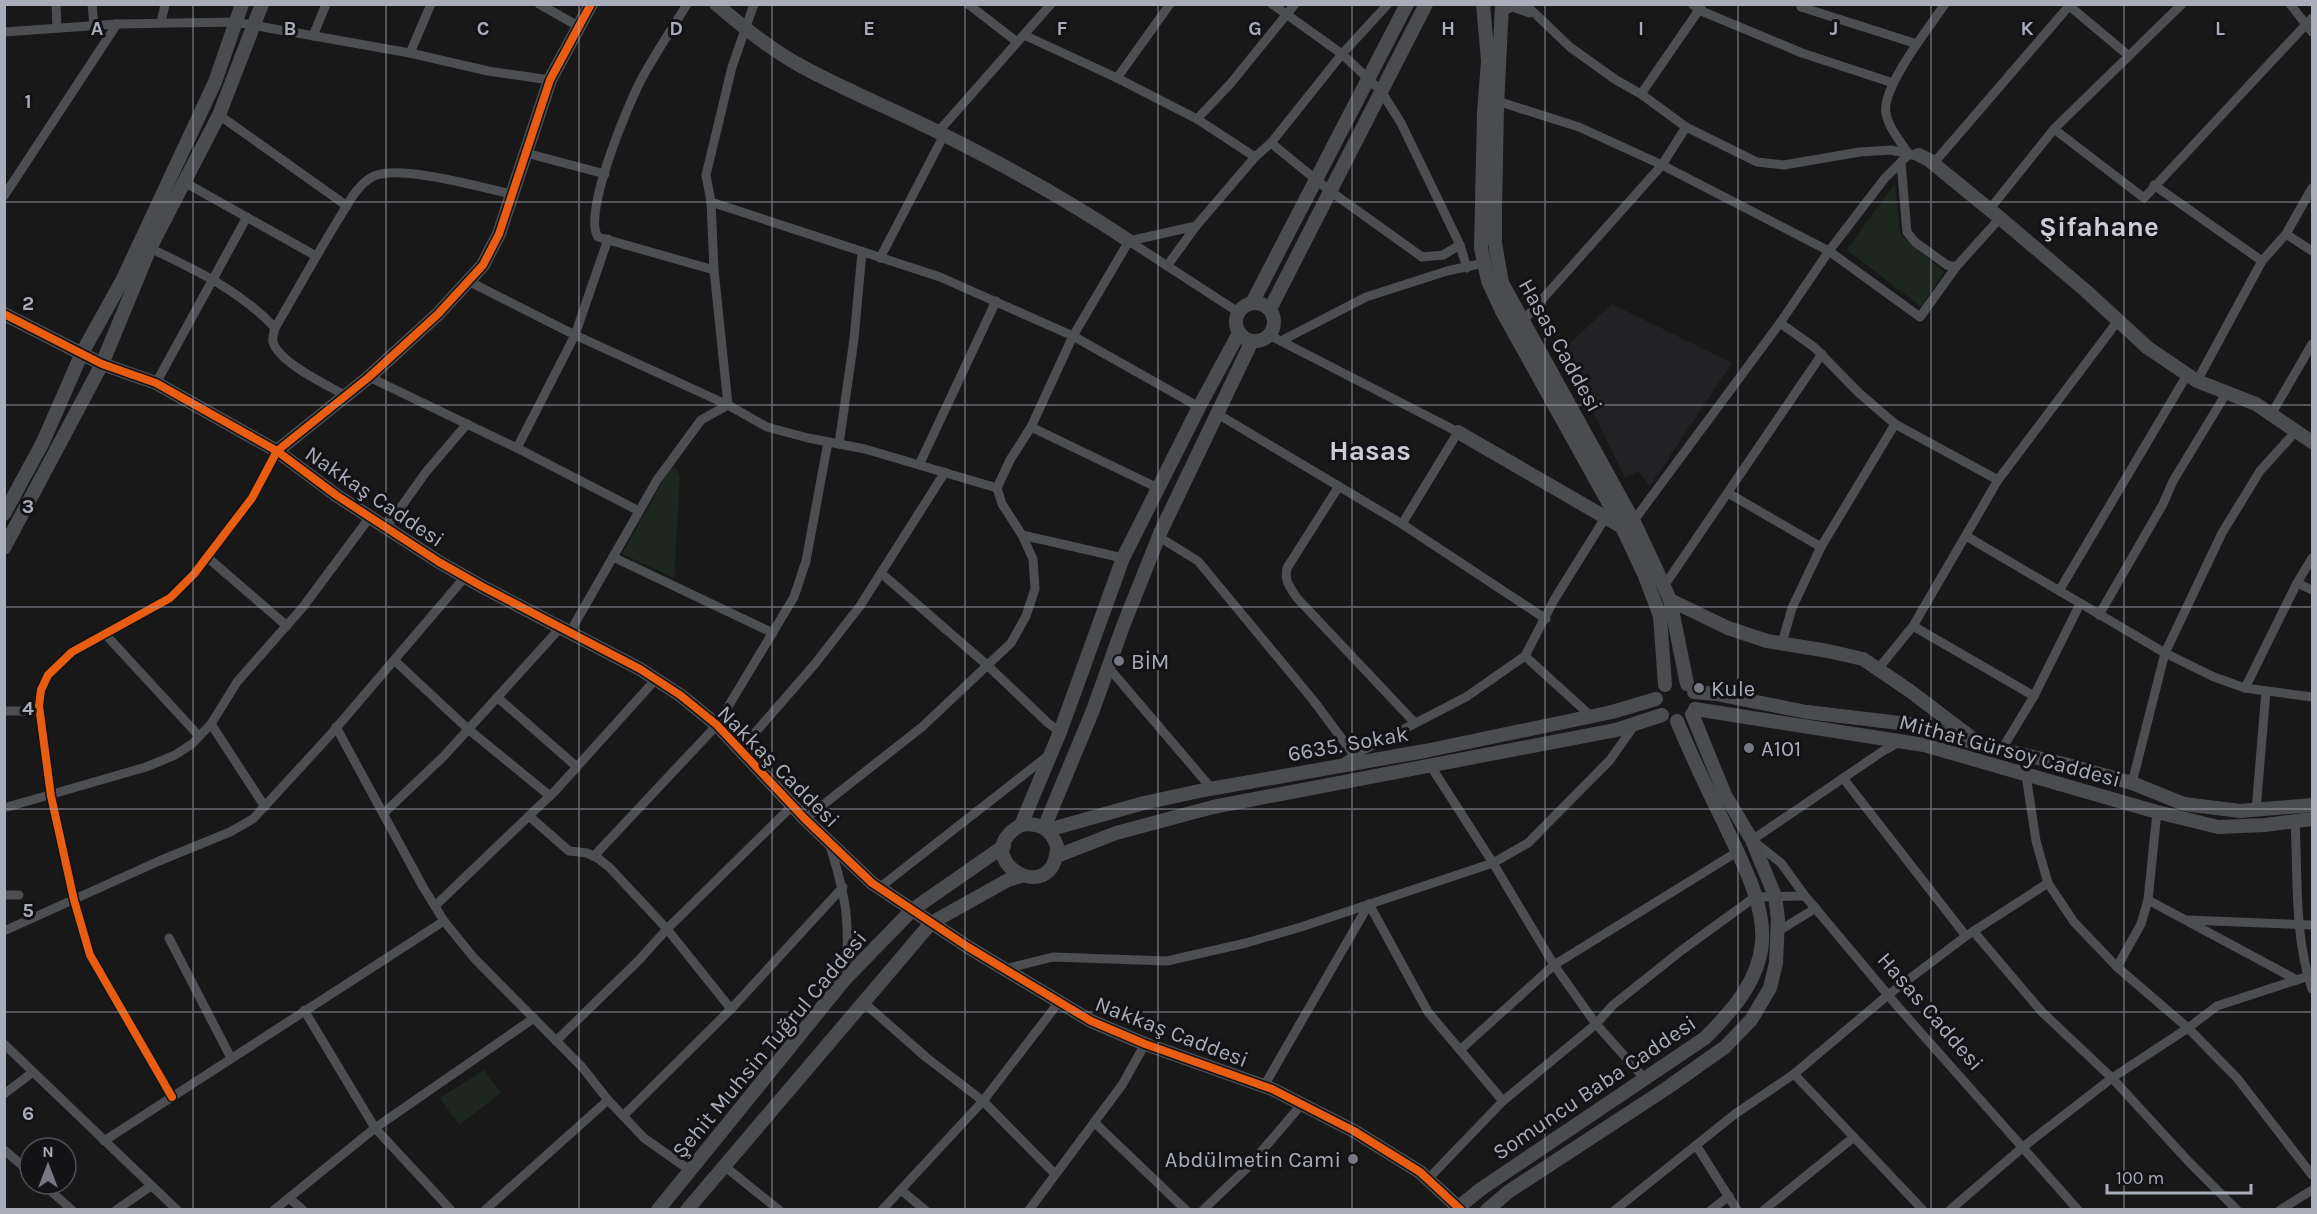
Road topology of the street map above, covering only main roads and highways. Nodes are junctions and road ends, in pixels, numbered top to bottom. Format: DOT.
graph roads {
  1 [pos="242,4"];
  2 [pos="262,4"];
  3 [pos="591,4"];
  4 [pos="716,4"];
  5 [pos="1407,4"];
  6 [pos="1426,4"];
  7 [pos="1483,4"];
  8 [pos="1502,12"];
  9 [pos="1913,154"];
  10 [pos="1129,241"];
  11 [pos="1252,303"];
  12 [pos="1270,309"];
  13 [pos="4,314"];
  14 [pos="1239,333"];
  15 [pos="1252,341"];
  16 [pos="82,353"];
  17 [pos="102,364"];
  18 [pos="1458,432"];
  19 [pos="2313,442"];
  20 [pos="277,451"];
  21 [pos="4,514"];
  22 [pos="1628,524"];
  23 [pos="4,548"];
  24 [pos="1671,600"];
  25 [pos="1665,685"];
  26 [pos="1690,688"];
  27 [pos="1656,699"];
  28 [pos="1694,711"];
  29 [pos="1662,715"];
  30 [pos="1677,722"];
  31 [pos="1981,745"];
  32 [pos="2313,805"];
  33 [pos="2313,819"];
  34 [pos="1021,825"];
  35 [pos="1046,829"];
  36 [pos="1004,846"];
  37 [pos="1057,856"];
  38 [pos="1020,876"];
  39 [pos="912,910"];
  40 [pos="931,923"];
  41 [pos="658,1209"];
  42 [pos="687,1209"];
  43 [pos="1458,1209"];
  44 [pos="1487,1209"];
  1 -- 16 [label="main road"];
  2 -- 17 [label="main road"];
  3 -- 20 [label="main road"];
  4 -- 10 [label="main road"];
  5 -- 11 [label="main road"];
  6 -- 12 [label="main road"];
  7 -- 22 [label="main road, Hasas Caddesi"];
  8 -- 22 [label="main road, Hasas Caddesi"];
  9 -- 19 [label="main road"];
  11 -- 12 [label="main road"];
  11 -- 14 [label="main road"];
  12 -- 15 [label="main road"];
  13 -- 16 [label="main road, Nakkaş Caddesi"];
  14 -- 15 [label="main road"];
  14 -- 34 [label="main road"];
  15 -- 35 [label="main road"];
  16 -- 17 [label="main road, Nakkaş Caddesi"];
  16 -- 21 [label="main road"];
  17 -- 20 [label="main road, Nakkaş Caddesi"];
  17 -- 23 [label="main road"];
  18 -- 22 [label="main road"];
  20 -- 39 [label="main road, Nakkaş Caddesi"];
  22 -- 24 [label="main road, Hasas Caddesi"];
  22 -- 25 [label="main road, Hasas Caddesi"];
  24 -- 26 [label="main road, Hasas Caddesi"];
  24 -- 31 [label="main road, Mithat Gürsoy Caddesi"];
  25 -- 26 [label="main road"];
  25 -- 27 [label="main road"];
  26 -- 28 [label="main road"];
  26 -- 31 [label="main road, Mithat Gürsoy Caddesi"];
  27 -- 29 [label="main road"];
  27 -- 35 [label="main road, 6635. Sokak"];
  28 -- 30 [label="main road"];
  28 -- 33 [label="main road, Mithat Gürsoy Caddesi"];
  28 -- 44 [label="main road, Somuncu Baba Caddesi"];
  29 -- 30 [label="main road"];
  29 -- 37 [label="main road, 6635. Sokak"];
  30 -- 43 [label="main road, Somuncu Baba Caddesi"];
  31 -- 32 [label="main road, Mithat Gürsoy Caddesi"];
  34 -- 35 [label="main road"];
  34 -- 36 [label="main road"];
  35 -- 37 [label="main road"];
  36 -- 38 [label="main road"];
  36 -- 39 [label="main road, Şehit Muhsin Tuğrul Caddesi"];
  37 -- 38 [label="main road"];
  38 -- 40 [label="main road, Şehit Muhsin Tuğrul Caddesi"];
  39 -- 40 [label="main road, Nakkaş Caddesi"];
  39 -- 41 [label="main road, Şehit Muhsin Tuğrul Caddesi"];
  40 -- 42 [label="main road, Şehit Muhsin Tuğrul Caddesi"];
  40 -- 43 [label="main road, Nakkaş Caddesi"];
}
